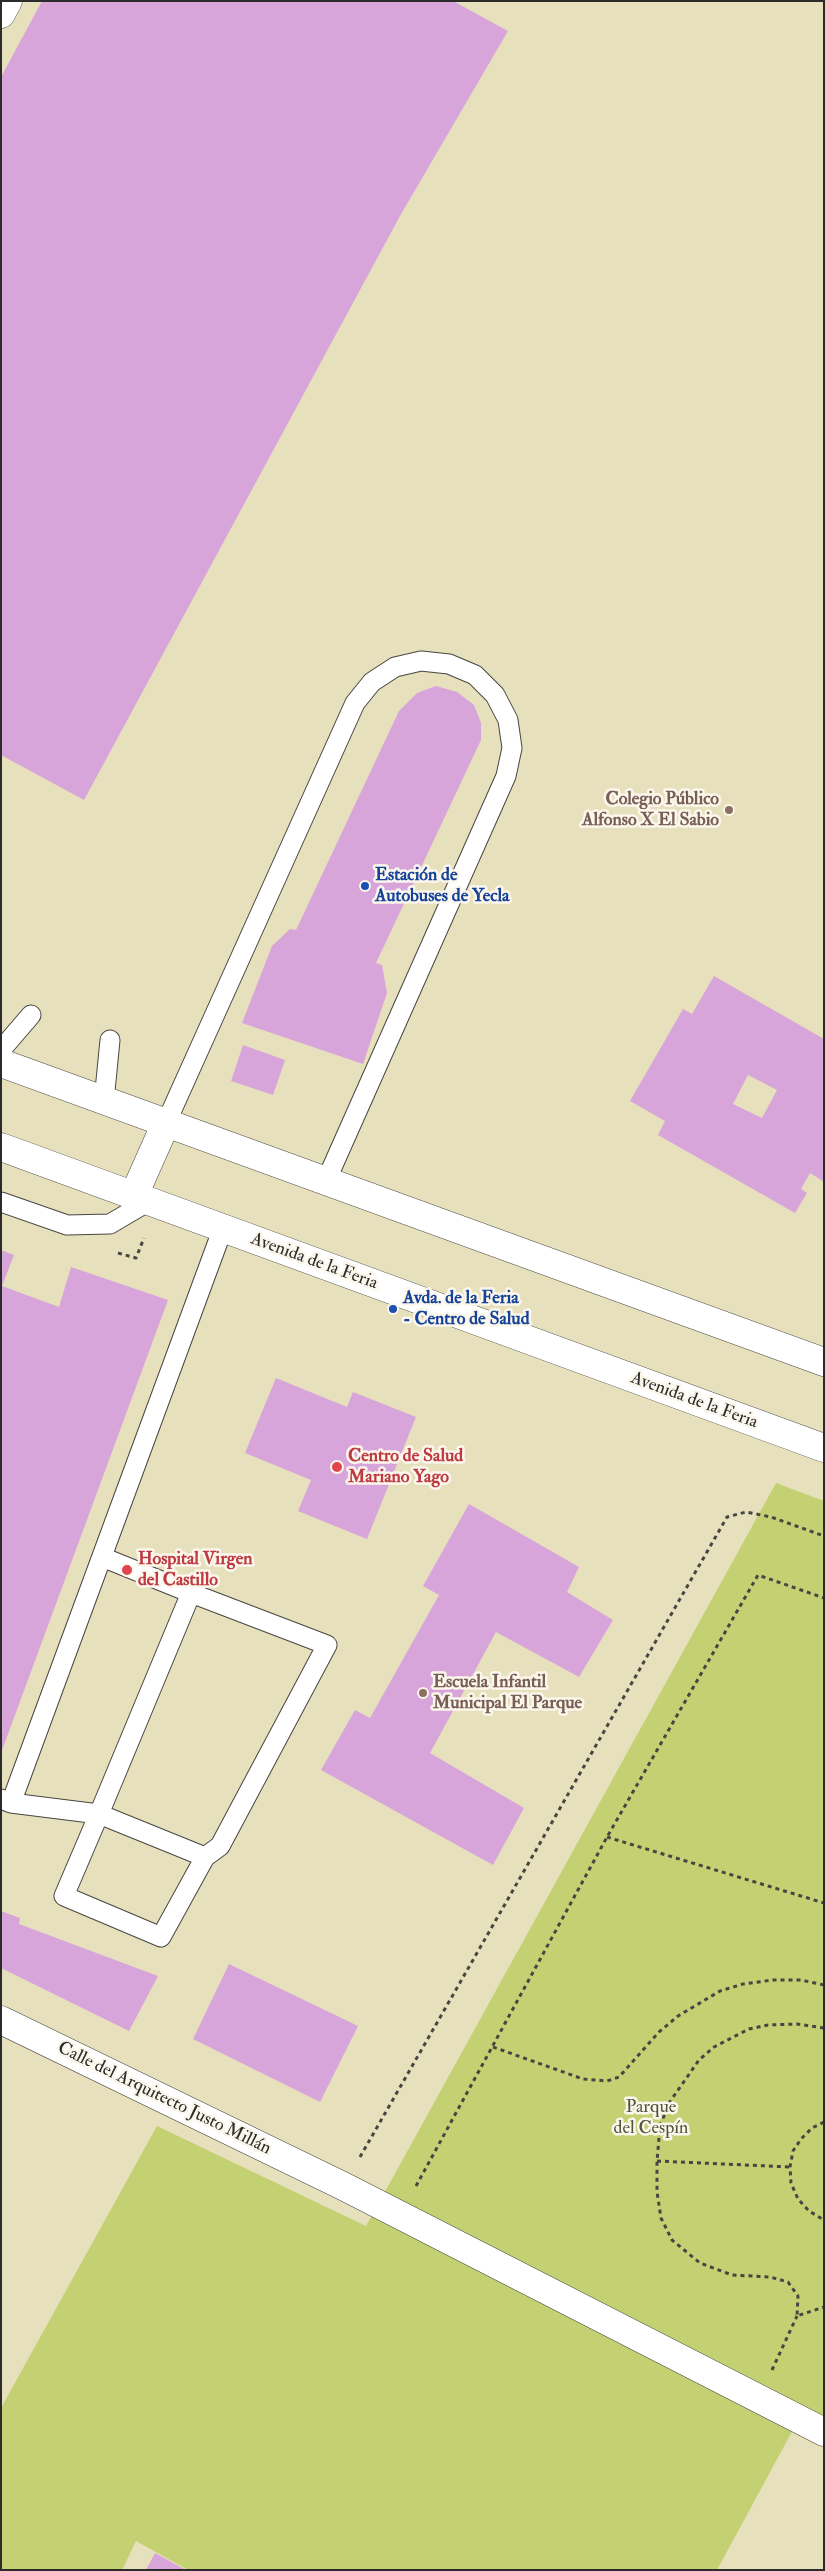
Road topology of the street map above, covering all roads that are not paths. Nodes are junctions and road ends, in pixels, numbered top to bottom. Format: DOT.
graph roads {
  1 [pos="8,1"];
  2 [pos="1,14"];
  3 [pos="31,1015"];
  4 [pos="110,1040"];
  5 [pos="1,1050"];
  6 [pos="1,1063"];
  7 [pos="104,1100"];
  8 [pos="166,1123"];
  9 [pos="1,1147"];
  10 [pos="326,1181"];
  11 [pos="141,1198"];
  12 [pos="1,1202"];
  13 [pos="223,1228"];
  14 [pos="824,1362"];
  15 [pos="824,1448"];
  16 [pos="102,1557"];
  17 [pos="191,1593"];
  18 [pos="6,1801"];
  19 [pos="100,1814"];
  20 [pos="204,1857"];
  21 [pos="1,2020"];
  22 [pos="824,2432"];
  1 -- 2 [label="street"];
  3 -- 5 [label="lane"];
  4 -- 7 [label="lane"];
  6 -- 7 [label="street"];
  7 -- 8 [label="street"];
  8 -- 10 [label="street"];
  8 -- 10 [label="lane"];
  8 -- 11 [label="street"];
  9 -- 11 [label="street, Avenida de la Feria"];
  10 -- 14 [label="street"];
  11 -- 12 [label="lane"];
  11 -- 13 [label="street, Avenida de la Feria"];
  13 -- 15 [label="street, Avenida de la Feria"];
  13 -- 16 [label="lane"];
  16 -- 17 [label="lane"];
  16 -- 18 [label="lane"];
  17 -- 19 [label="lane"];
  17 -- 20 [label="lane"];
  18 -- 19 [label="lane"];
  19 -- 20 [label="lane"];
  19 -- 20 [label="lane"];
  21 -- 22 [label="street, Calle del Arquitecto Justo Millán"];
}
